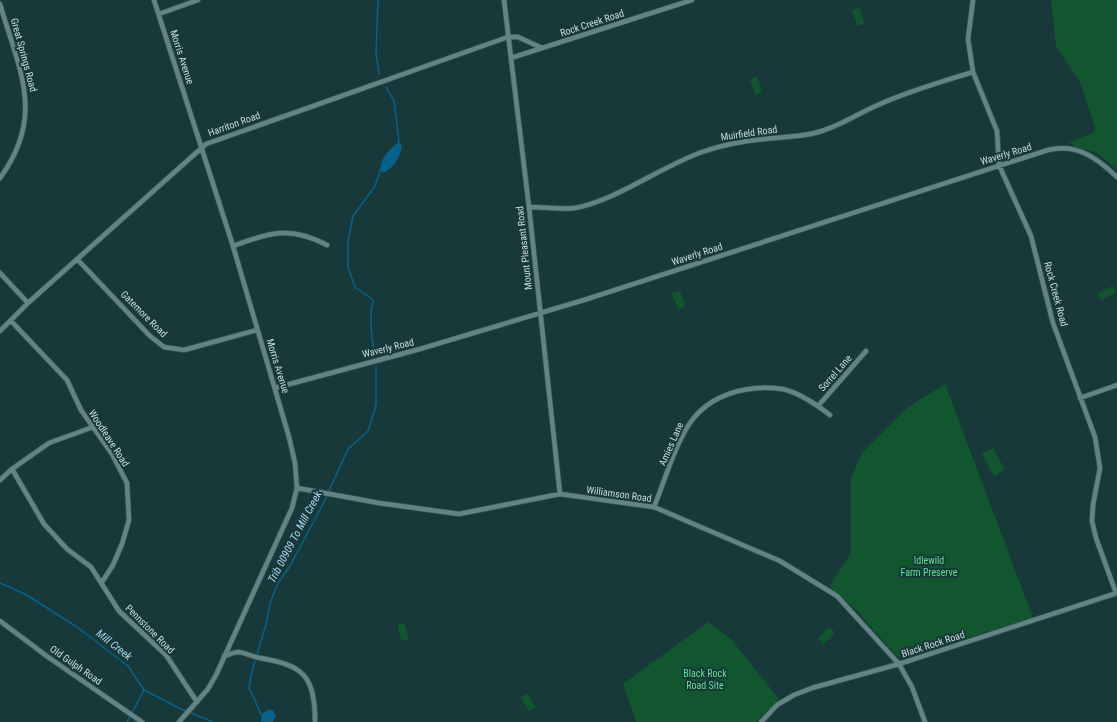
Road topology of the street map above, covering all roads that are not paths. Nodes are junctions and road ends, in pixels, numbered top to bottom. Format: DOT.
graph roads {
  1 [pos="154,0"];
  2 [pos="198,0"];
  3 [pos="504,0"];
  4 [pos="692,0"];
  5 [pos="973,0"];
  6 [pos="0,4"];
  7 [pos="159,14"];
  8 [pos="508,37"];
  9 [pos="542,48"];
  10 [pos="510,58"];
  11 [pos="973,72"];
  12 [pos="201,147"];
  13 [pos="999,165"];
  14 [pos="1117,176"];
  15 [pos="0,178"];
  16 [pos="529,207"];
  17 [pos="327,245"];
  18 [pos="232,246"];
  19 [pos="78,258"];
  20 [pos="0,273"];
  21 [pos="28,303"];
  22 [pos="540,313"];
  23 [pos="11,321"];
  24 [pos="257,330"];
  25 [pos="0,331"];
  26 [pos="866,351"];
  27 [pos="1117,385"];
  28 [pos="275,388"];
  29 [pos="1080,398"];
  30 [pos="818,406"];
  31 [pos="830,415"];
  32 [pos="93,427"];
  33 [pos="12,469"];
  34 [pos="0,480"];
  35 [pos="297,488"];
  36 [pos="560,494"];
  37 [pos="654,508"];
  38 [pos="102,582"];
  39 [pos="1117,593"];
  40 [pos="0,621"];
  41 [pos="224,656"];
  42 [pos="899,664"];
  43 [pos="197,702"];
  44 [pos="315,720"];
  45 [pos="180,721"];
  46 [pos="142,722"];
  47 [pos="761,722"];
  48 [pos="925,722"];
  1 -- 7 [label="street, Morris Avenue"];
  2 -- 7 [label="street"];
  3 -- 8 [label="street, Mount Pleasant Road"];
  4 -- 9 [label="street, Rock Creek Road"];
  5 -- 11 [label="street, Rock Creek Road"];
  6 -- 15 [label="street, Great Springs Road"];
  7 -- 12 [label="street, Morris Avenue"];
  8 -- 9 [label="street"];
  8 -- 10 [label="street, Mount Pleasant Road"];
  8 -- 12 [label="street, Harriton Road"];
  9 -- 10 [label="street, Rock Creek Road"];
  10 -- 16 [label="street, Mount Pleasant Road"];
  11 -- 13 [label="street, Rock Creek Road"];
  11 -- 16 [label="street, Muirfield Road"];
  12 -- 18 [label="street, Morris Avenue"];
  12 -- 19 [label="street, Harriton Road"];
  13 -- 14 [label="street, Waverly Road"];
  13 -- 22 [label="street, Waverly Road"];
  13 -- 29 [label="street, Rock Creek Road"];
  16 -- 22 [label="street, Mount Pleasant Road"];
  17 -- 18 [label="street"];
  18 -- 24 [label="street, Morris Avenue"];
  19 -- 21 [label="street, Harriton Road"];
  19 -- 24 [label="street, Gatemore Road"];
  20 -- 21 [label="street"];
  21 -- 23 [label="street, Harriton Road"];
  22 -- 28 [label="street, Waverly Road"];
  22 -- 36 [label="street, Mount Pleasant Road"];
  23 -- 25 [label="street, Harriton Road"];
  23 -- 32 [label="street, Woodleave Road"];
  24 -- 28 [label="street, Morris Avenue"];
  26 -- 30 [label="street, Sorrel Lane"];
  27 -- 29 [label="street"];
  28 -- 35 [label="street, Morris Avenue"];
  29 -- 39 [label="street, Rock Creek Road"];
  30 -- 31 [label="street, Amies Lane"];
  30 -- 37 [label="street, Amies Lane"];
  32 -- 33 [label="street"];
  32 -- 38 [label="street, Woodleave Road"];
  33 -- 34 [label="street"];
  33 -- 38 [label="street, Pennstone Road"];
  35 -- 36 [label="street, Williamson Road"];
  35 -- 41 [label="street, Morris Avenue"];
  36 -- 37 [label="street, Williamson Road"];
  37 -- 42 [label="street, Williamson Road"];
  38 -- 43 [label="street, Pennstone Road"];
  39 -- 42 [label="street, Black Rock Road"];
  40 -- 46 [label="street, Old Gulph Road"];
  41 -- 43 [label="street, Morris Avenue"];
  41 -- 44 [label="street"];
  42 -- 47 [label="street, Black Rock Road"];
  42 -- 48 [label="street, Williamson Road"];
  43 -- 45 [label="street, Morris Avenue"];
}
